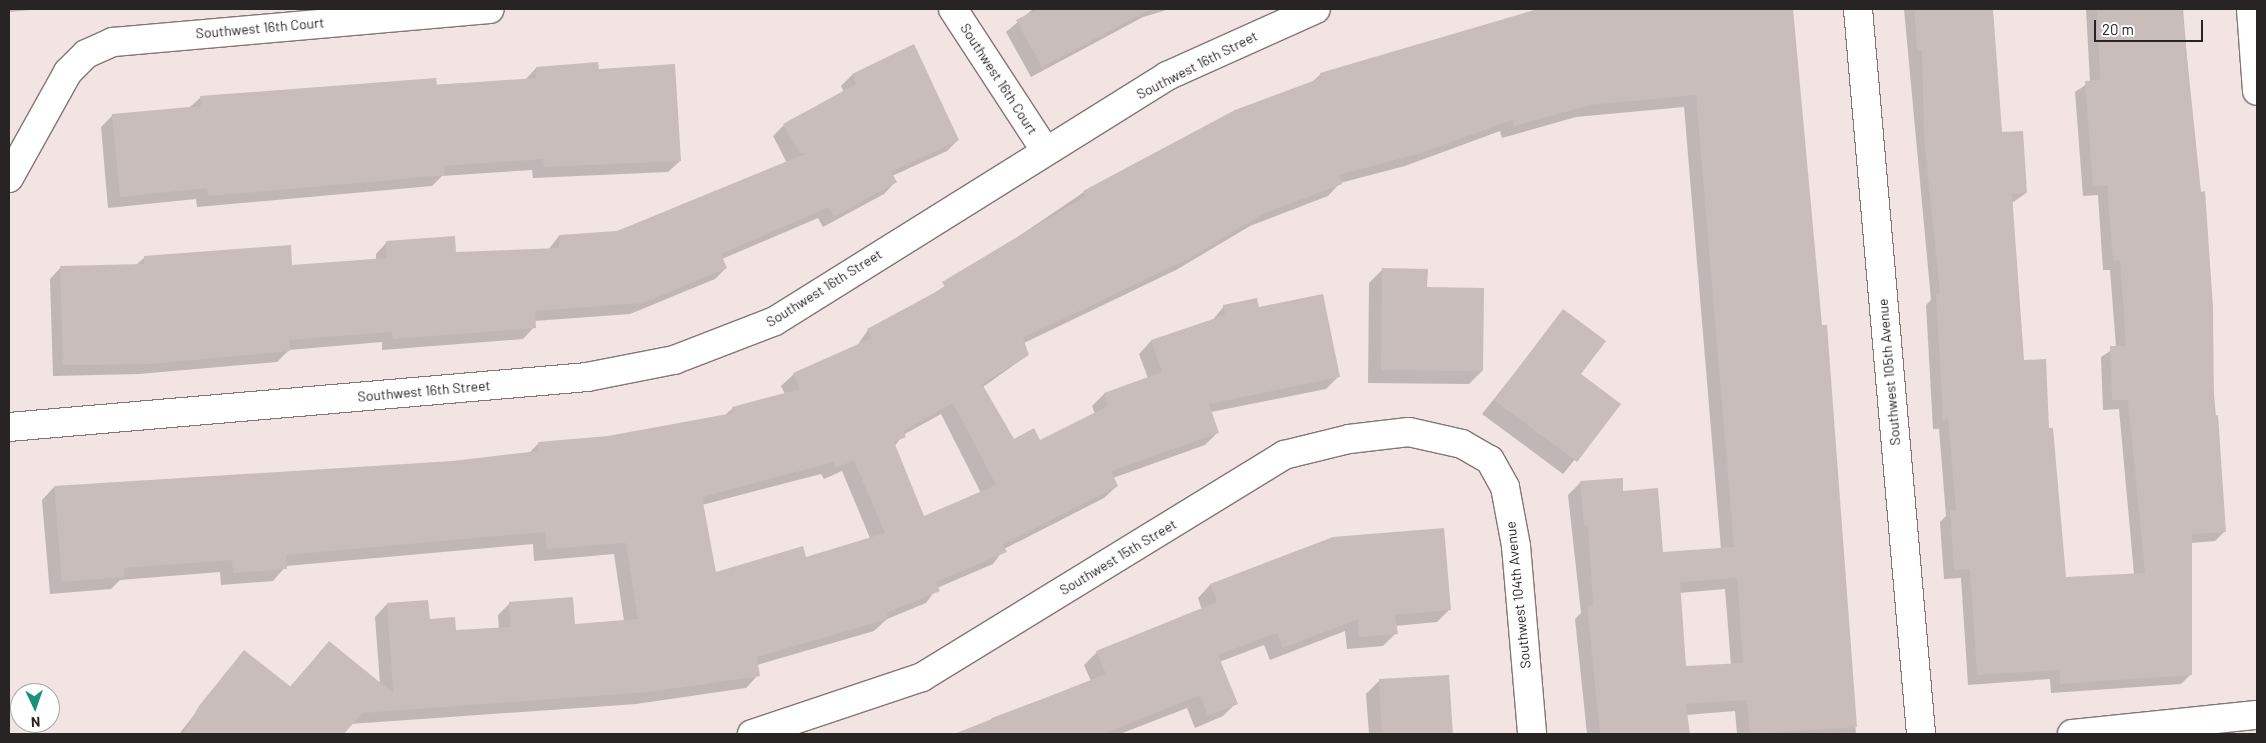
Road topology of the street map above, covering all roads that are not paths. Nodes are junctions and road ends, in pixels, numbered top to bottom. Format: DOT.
graph roads {
  1 [pos="490,9"];
  2 [pos="953,9"];
  3 [pos="1316,9"];
  4 [pos="1858,9"];
  5 [pos="2251,9"];
  6 [pos="2257,91"];
  7 [pos="1045,150"];
  8 [pos="9,178"];
  9 [pos="9,427"];
  10 [pos="1490,460"];
  11 [pos="2257,715"];
  12 [pos="752,734"];
  13 [pos="1532,734"];
  14 [pos="1921,734"];
  15 [pos="2072,734"];
  1 -- 8 [label="street, Southwest 16th Court"];
  2 -- 7 [label="street, Southwest 16th Court"];
  3 -- 7 [label="street, Southwest 16th Street"];
  4 -- 14 [label="street, Southwest 105th Avenue"];
  5 -- 6 [label="street"];
  7 -- 9 [label="street, Southwest 16th Street"];
  10 -- 12 [label="street, Southwest 15th Street"];
  10 -- 13 [label="street, Southwest 104th Avenue"];
  11 -- 15 [label="street"];
}
